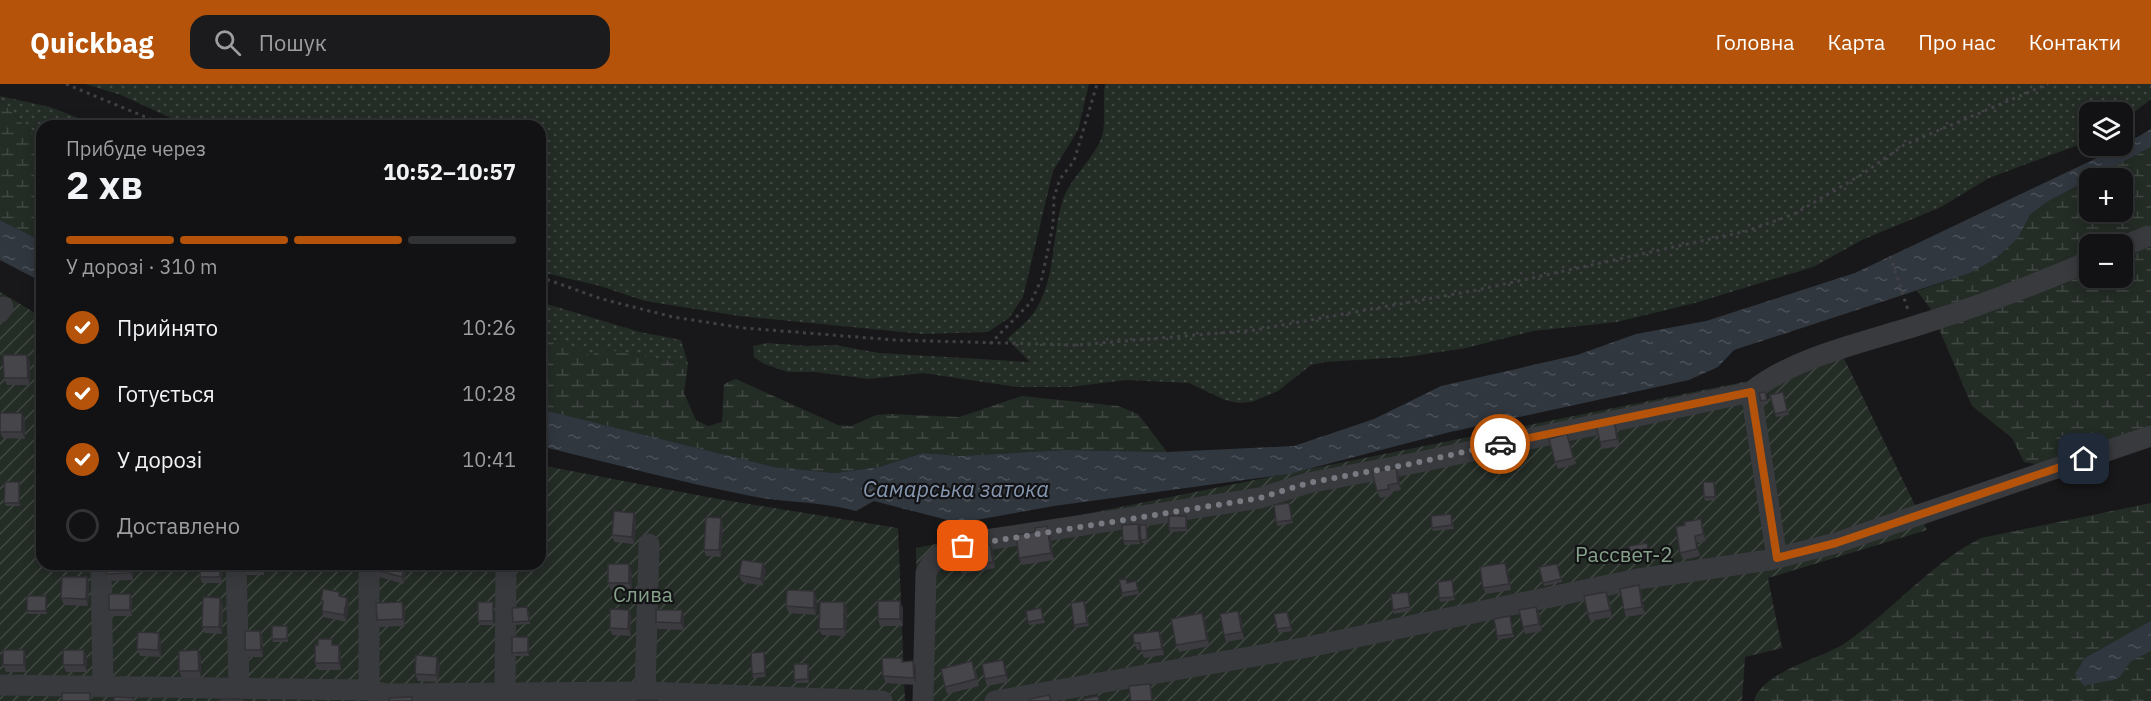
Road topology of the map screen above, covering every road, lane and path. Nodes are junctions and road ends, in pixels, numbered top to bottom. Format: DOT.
graph roads {
  1 [pos="66,84"];
  2 [pos="1097,84"];
  3 [pos="2048,84"];
  4 [pos="2040,86"];
  5 [pos="153,120"];
  6 [pos="2148,236"];
  7 [pos="2133,242"];
  8 [pos="1890,256"];
  9 [pos="2079,266"];
  10 [pos="546,279"];
  11 [pos="1908,310"];
  12 [pos="990,344"];
  13 [pos="1751,392"];
  14 [pos="2151,436"];
  15 [pos="649,544"];
  16 [pos="1777,558"];
  17 [pos="101,570"];
  18 [pos="236,570"];
  19 [pos="370,570"];
  20 [pos="506,570"];
  21 [pos="0,685"];
  22 [pos="103,687"];
  23 [pos="239,687"];
  24 [pos="505,691"];
  25 [pos="645,692"];
  26 [pos="380,695"];
  27 [pos="882,701"];
  28 [pos="924,701"];
  29 [pos="995,701"];
  1 -- 5 [label="path"];
  2 -- 12 [label="path"];
  3 -- 4 [label="path"];
  4 -- 12 [label="path"];
  6 -- 7 [label="lane"];
  8 -- 11 [label="path"];
  9 -- 13 [label="lane"];
  10 -- 12 [label="path"];
  13 -- 16 [label="lane"];
  13 -- 28 [label="lane"];
  14 -- 16 [label="lane"];
  15 -- 25 [label="lane"];
  16 -- 29 [label="lane"];
  17 -- 22 [label="lane"];
  18 -- 23 [label="lane"];
  19 -- 26 [label="lane"];
  20 -- 24 [label="lane"];
  21 -- 22 [label="lane"];
  22 -- 23 [label="lane"];
  23 -- 26 [label="lane"];
  24 -- 25 [label="lane"];
  24 -- 26 [label="lane"];
  25 -- 27 [label="lane"];
}
